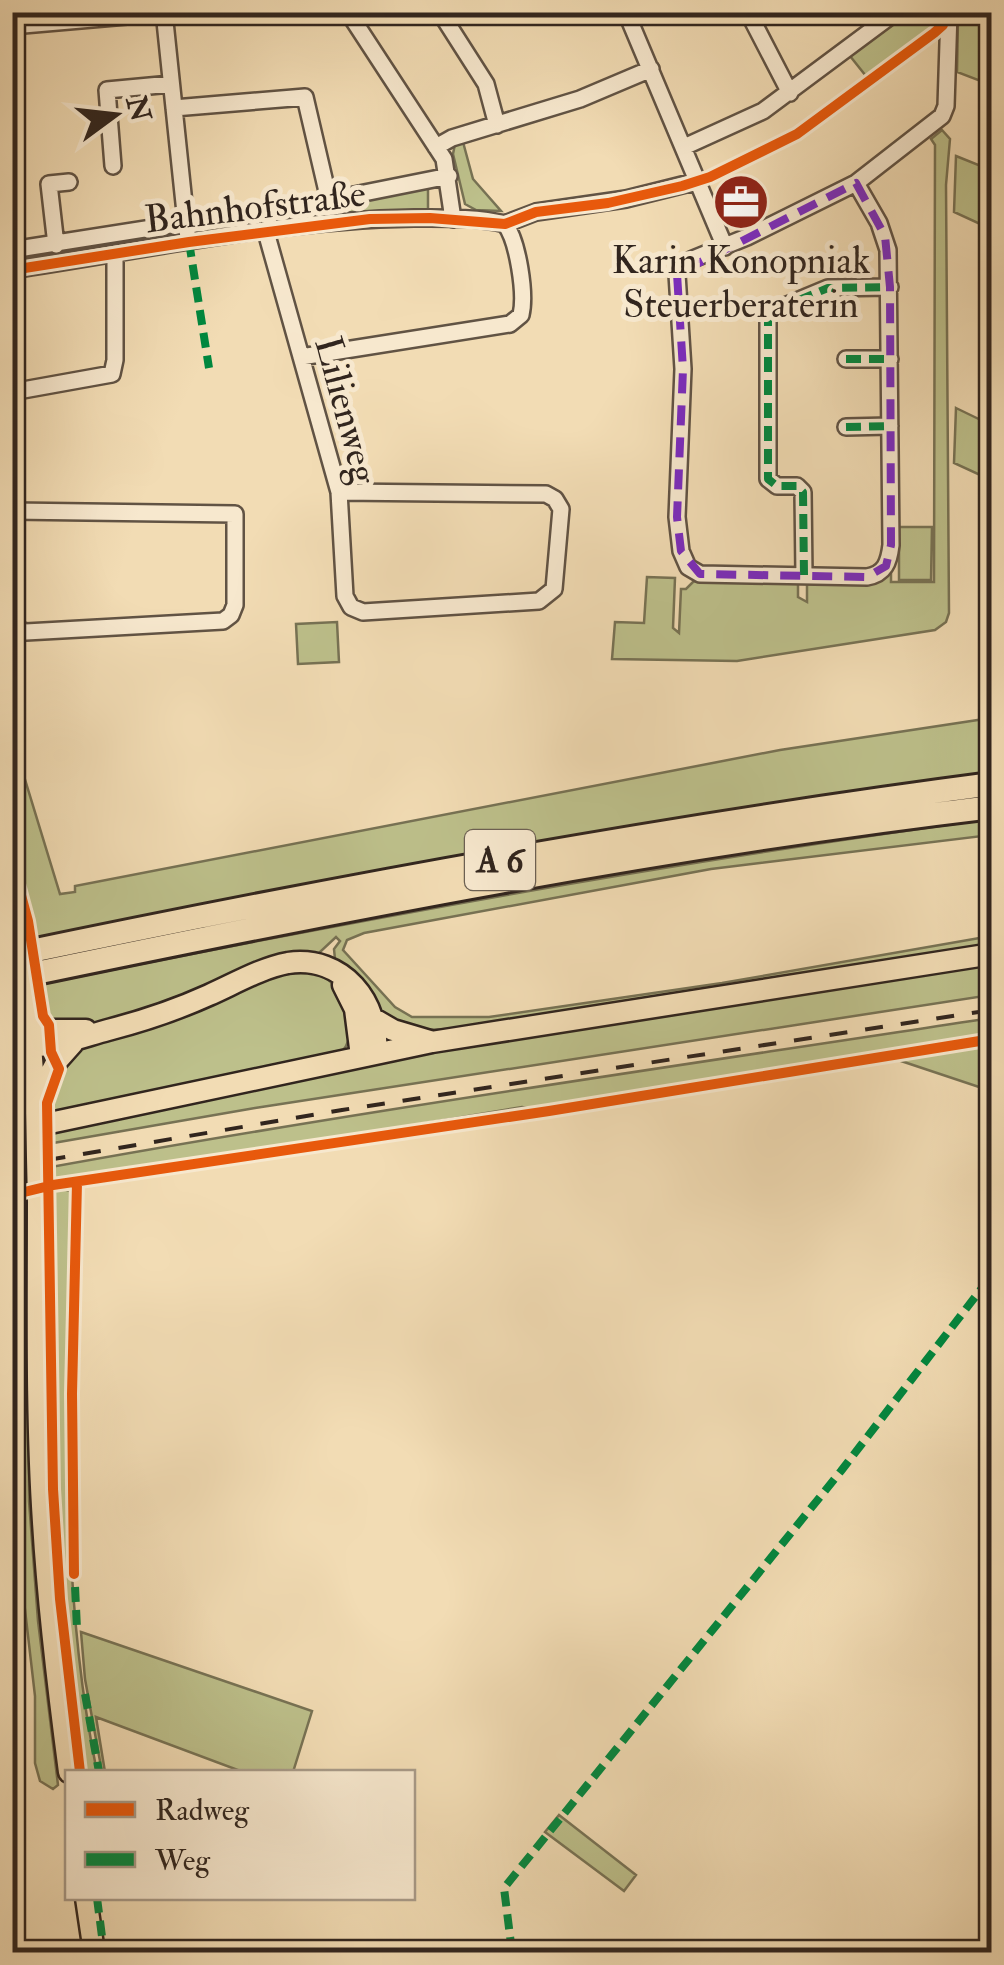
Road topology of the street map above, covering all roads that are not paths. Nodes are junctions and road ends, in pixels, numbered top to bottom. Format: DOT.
graph roads {
  1 [pos="173,12"];
  2 [pos="348,12"];
  3 [pos="440,12"];
  4 [pos="626,12"];
  5 [pos="748,12"];
  6 [pos="896,12"];
  7 [pos="949,12"];
  8 [pos="164,13"];
  9 [pos="877,18"];
  10 [pos="12,26"];
  11 [pos="651,69"];
  12 [pos="171,84"];
  13 [pos="790,93"];
  14 [pos="174,108"];
  15 [pos="497,125"];
  16 [pos="436,147"];
  17 [pos="684,147"];
  18 [pos="113,166"];
  19 [pos="449,176"];
  20 [pos="698,181"];
  21 [pos="69,182"];
  22 [pos="856,183"];
  23 [pos="329,200"];
  24 [pos="454,219"];
  25 [pos="184,224"];
  26 [pos="505,224"];
  27 [pos="266,232"];
  28 [pos="189,242"];
  29 [pos="56,245"];
  30 [pos="725,246"];
  31 [pos="12,250"];
  32 [pos="115,254"];
  33 [pos="12,270"];
  34 [pos="890,287"];
  35 [pos="301,358"];
  36 [pos="846,359"];
  37 [pos="890,360"];
  38 [pos="12,392"];
  39 [pos="890,426"];
  40 [pos="846,427"];
  41 [pos="339,492"];
  42 [pos="12,511"];
  43 [pos="804,575"];
  44 [pos="15,624"];
  45 [pos="992,784"];
  46 [pos="992,806"];
  47 [pos="14,916"];
  48 [pos="12,954"];
  49 [pos="992,954"];
  50 [pos="334,971"];
  51 [pos="12,978"];
  52 [pos="374,1019"];
  53 [pos="103,1031"];
  54 [pos="32,1038"];
  55 [pos="432,1042"];
  56 [pos="73,1043"];
  57 [pos="368,1054"];
  58 [pos="36,1107"];
  59 [pos="12,1131"];
  60 [pos="70,1770"];
  61 [pos="86,1900"];
  62 [pos="94,1952"];
  1 -- 8 [label="street"];
  2 -- 16 [label="street"];
  3 -- 15 [label="street"];
  4 -- 11 [label="street"];
  5 -- 13 [label="street"];
  6 -- 9 [label="street"];
  7 -- 22 [label="street"];
  8 -- 10 [label="street"];
  8 -- 12 [label="street"];
  9 -- 13 [label="street"];
  11 -- 15 [label="street"];
  11 -- 17 [label="street"];
  12 -- 14 [label="street"];
  12 -- 18 [label="street"];
  13 -- 17 [label="street"];
  14 -- 23 [label="street"];
  14 -- 25 [label="street"];
  15 -- 16 [label="street"];
  16 -- 19 [label="street"];
  17 -- 20 [label="street"];
  19 -- 23 [label="street, Bahnhofstraße"];
  19 -- 24 [label="street"];
  20 -- 26 [label="street"];
  20 -- 30 [label="street"];
  21 -- 29 [label="street"];
  22 -- 30 [label="street"];
  22 -- 34 [label="street"];
  23 -- 25 [label="street, Bahnhofstraße"];
  24 -- 26 [label="street, Bahnhofstraße"];
  24 -- 27 [label="street, Bahnhofstraße"];
  25 -- 28 [label="street"];
  25 -- 29 [label="street, Bahnhofstraße"];
  26 -- 35 [label="street"];
  27 -- 28 [label="street, Bahnhofstraße"];
  27 -- 35 [label="street, Lilienweg"];
  28 -- 32 [label="street, Bahnhofstraße"];
  29 -- 31 [label="street, Bahnhofstraße"];
  30 -- 43 [label="street"];
  32 -- 33 [label="street, Bahnhofstraße"];
  32 -- 38 [label="street"];
  34 -- 37 [label="street"];
  34 -- 43 [label="street"];
  35 -- 41 [label="street, Lilienweg"];
  36 -- 37 [label="street"];
  37 -- 39 [label="street"];
  39 -- 40 [label="street"];
  39 -- 43 [label="street"];
  41 -- 41 [label="street, Lilienweg"];
  42 -- 44 [label="street"];
  45 -- 48 [label="highway, A 6"];
  46 -- 51 [label="highway, A 6"];
  47 -- 54 [label="main road, bridge"];
  49 -- 55 [label="main road"];
  50 -- 52 [label="main road"];
  50 -- 53 [label="main road"];
  50 -- 57 [label="main road"];
  52 -- 55 [label="main road"];
  52 -- 57 [label="main road"];
  53 -- 54 [label="main road"];
  53 -- 56 [label="main road"];
  54 -- 56 [label="main road"];
  54 -- 58 [label="main road"];
  55 -- 57 [label="main road"];
  56 -- 58 [label="main road"];
  57 -- 59 [label="main road"];
  58 -- 60 [label="main road, bridge"];
  61 -- 62 [label="main road"];
}
